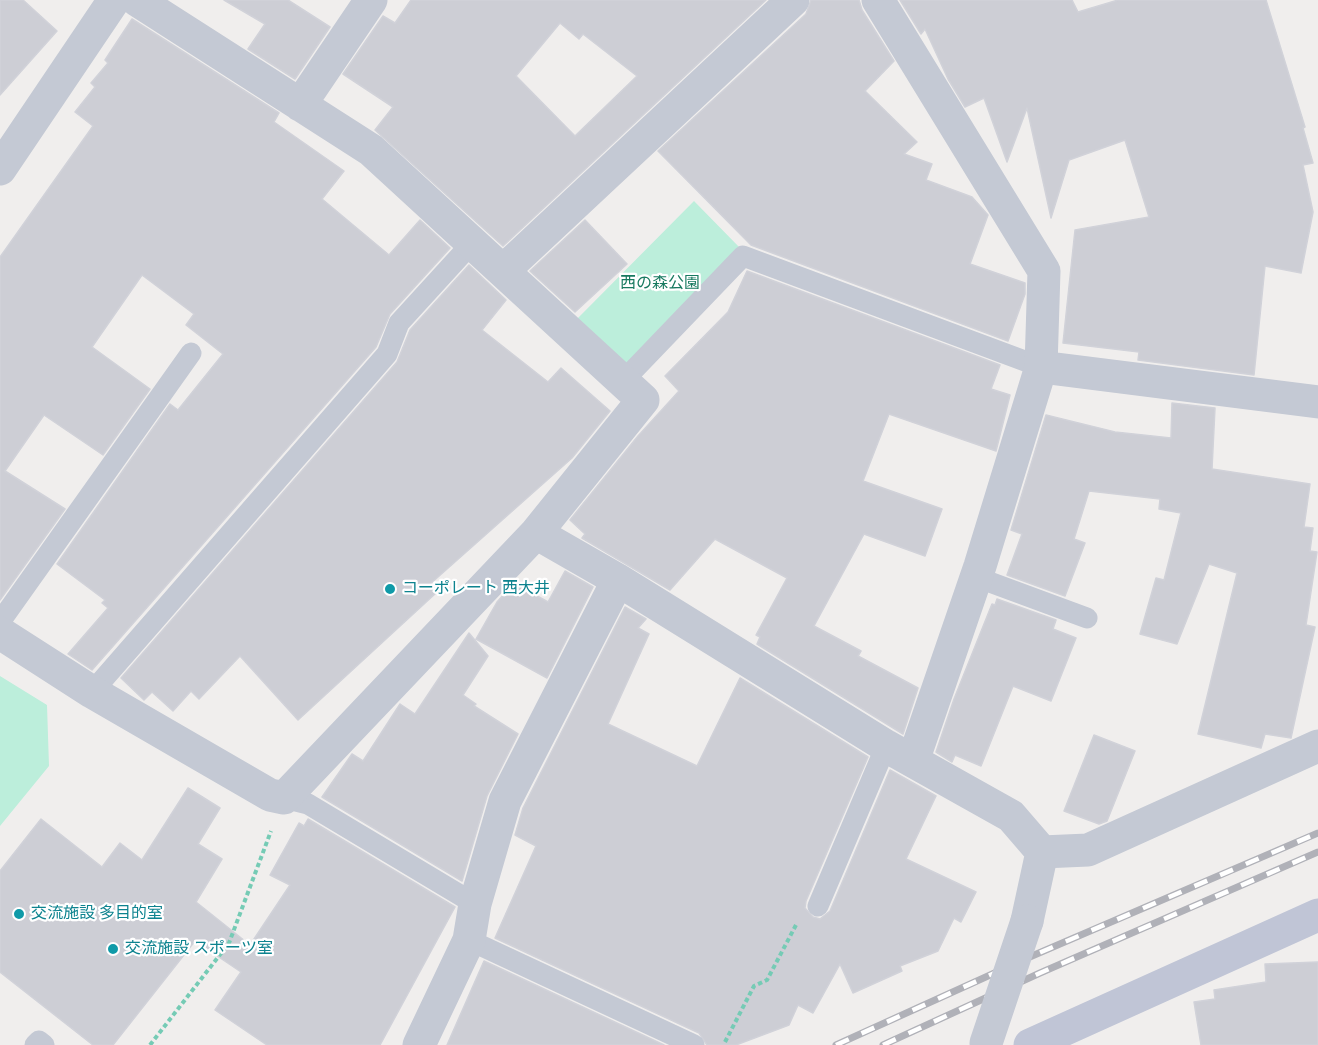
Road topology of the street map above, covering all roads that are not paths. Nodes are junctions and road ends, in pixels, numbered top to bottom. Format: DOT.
graph roads {
  1 [pos="114,0"];
  2 [pos="137,0"];
  3 [pos="371,0"];
  4 [pos="793,0"];
  5 [pos="878,0"];
  6 [pos="300,105"];
  7 [pos="0,169"];
  8 [pos="472,243"];
  9 [pos="503,271"];
  10 [pos="191,353"];
  11 [pos="1041,367"];
  12 [pos="623,381"];
  13 [pos="1318,402"];
  14 [pos="536,533"];
  15 [pos="976,577"];
  16 [pos="618,580"];
  17 [pos="1087,618"];
  18 [pos="0,622"];
  19 [pos="0,633"];
  20 [pos="92,692"];
  21 [pos="1318,746"];
  22 [pos="899,754"];
  23 [pos="284,798"];
  24 [pos="1042,852"];
  25 [pos="475,904"];
  26 [pos="818,906"];
  27 [pos="1318,915"];
  28 [pos="469,940"];
  29 [pos="986,1044"];
  30 [pos="35,1045"];
  31 [pos="44,1045"];
  32 [pos="419,1045"];
  33 [pos="694,1045"];
  34 [pos="1030,1045"];
  1 -- 7 [label="street"];
  2 -- 6 [label="street"];
  3 -- 6 [label="street"];
  4 -- 9 [label="street"];
  5 -- 11 [label="street"];
  6 -- 8 [label="street"];
  8 -- 9 [label="street"];
  8 -- 20 [label="lane"];
  9 -- 12 [label="street"];
  10 -- 18 [label="lane"];
  11 -- 12 [label="lane"];
  11 -- 13 [label="street"];
  11 -- 15 [label="street"];
  12 -- 14 [label="street"];
  14 -- 16 [label="street"];
  14 -- 23 [label="street"];
  15 -- 17 [label="lane"];
  15 -- 22 [label="street"];
  16 -- 22 [label="street"];
  16 -- 25 [label="street"];
  19 -- 20 [label="street"];
  20 -- 23 [label="street"];
  21 -- 24 [label="street"];
  22 -- 24 [label="street"];
  22 -- 26 [label="lane"];
  23 -- 25 [label="lane"];
  24 -- 29 [label="street, bridge"];
  25 -- 28 [label="street"];
  27 -- 34 [label="street"];
  28 -- 32 [label="street"];
  28 -- 33 [label="lane"];
  30 -- 31 [label="lane"];
}
